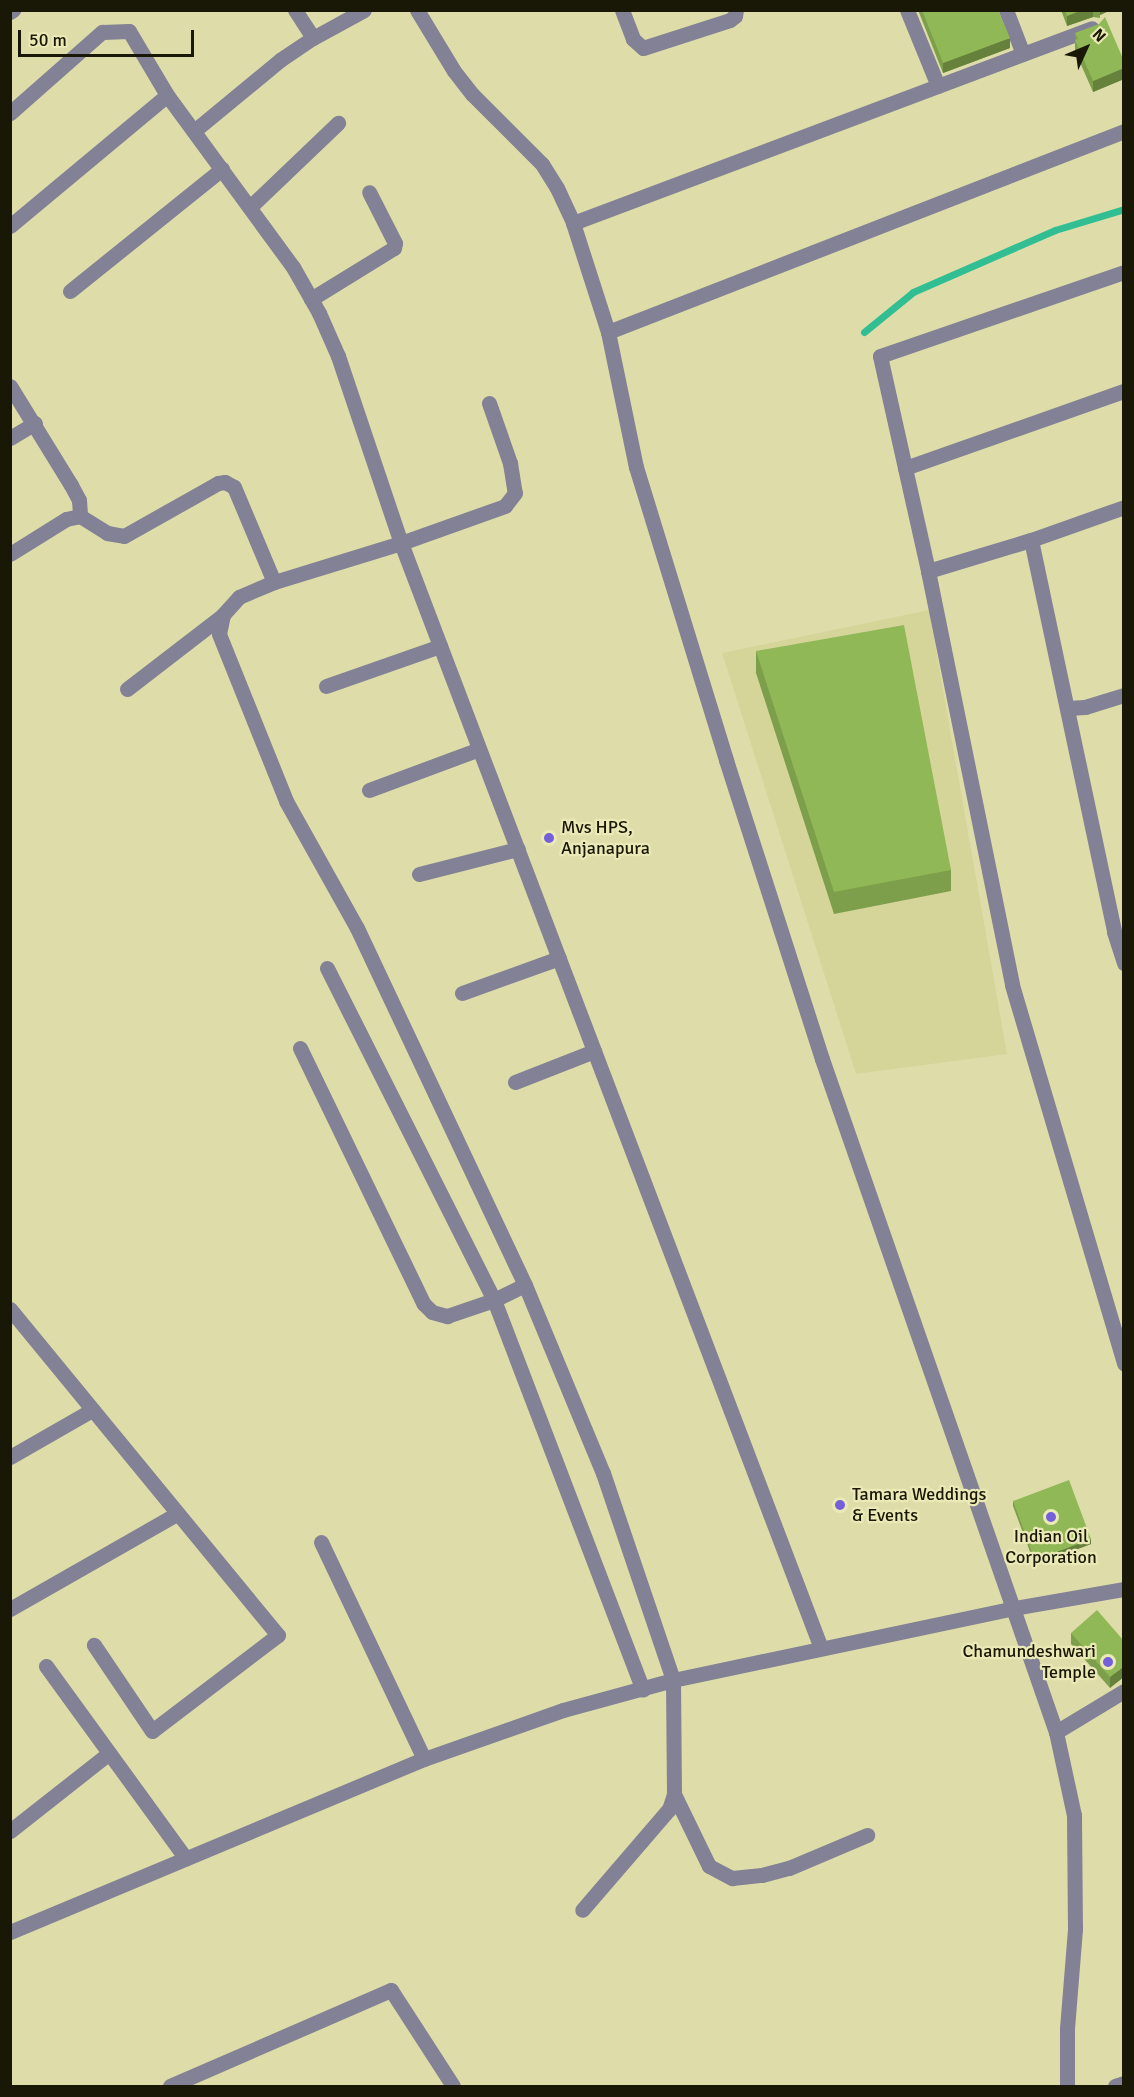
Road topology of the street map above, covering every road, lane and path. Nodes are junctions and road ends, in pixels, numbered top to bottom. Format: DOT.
graph roads {
  1 [pos="295,10"];
  2 [pos="364,10"];
  3 [pos="417,10"];
  4 [pos="622,10"];
  5 [pos="736,10"];
  6 [pos="907,10"];
  7 [pos="1006,10"];
  8 [pos="1096,26"];
  9 [pos="313,38"];
  10 [pos="1023,54"];
  11 [pos="938,86"];
  12 [pos="167,95"];
  13 [pos="10,113"];
  14 [pos="338,123"];
  15 [pos="194,131"];
  16 [pos="1124,131"];
  17 [pos="222,169"];
  18 [pos="369,192"];
  19 [pos="250,207"];
  20 [pos="573,223"];
  21 [pos="10,226"];
  22 [pos="1124,272"];
  23 [pos="70,291"];
  24 [pos="311,299"];
  25 [pos="608,332"];
  26 [pos="10,386"];
  27 [pos="1124,391"];
  28 [pos="489,403"];
  29 [pos="35,423"];
  30 [pos="10,438"];
  31 [pos="905,468"];
  32 [pos="1124,507"];
  33 [pos="80,516"];
  34 [pos="1031,540"];
  35 [pos="401,543"];
  36 [pos="10,554"];
  37 [pos="928,571"];
  38 [pos="274,582"];
  39 [pos="223,615"];
  40 [pos="440,646"];
  41 [pos="326,686"];
  42 [pos="127,689"];
  43 [pos="1124,695"];
  44 [pos="1067,708"];
  45 [pos="479,748"];
  46 [pos="369,790"];
  47 [pos="518,849"];
  48 [pos="418,874"];
  49 [pos="559,958"];
  50 [pos="1124,963"];
  51 [pos="327,968"];
  52 [pos="462,993"];
  53 [pos="300,1048"];
  54 [pos="594,1051"];
  55 [pos="515,1082"];
  56 [pos="525,1285"];
  57 [pos="494,1300"];
  58 [pos="12,1315"];
  59 [pos="1124,1364"];
  60 [pos="92,1410"];
  61 [pos="10,1456"];
  62 [pos="178,1513"];
  63 [pos="321,1542"];
  64 [pos="1124,1589"];
  65 [pos="1014,1608"];
  66 [pos="10,1609"];
  67 [pos="94,1645"];
  68 [pos="821,1648"];
  69 [pos="46,1666"];
  70 [pos="673,1680"];
  71 [pos="643,1690"];
  72 [pos="1124,1691"];
  73 [pos="1056,1732"];
  74 [pos="109,1753"];
  75 [pos="424,1758"];
  76 [pos="674,1794"];
  77 [pos="10,1831"];
  78 [pos="867,1835"];
  79 [pos="186,1859"];
  80 [pos="582,1910"];
  81 [pos="10,1932"];
  82 [pos="197,2081"];
  83 [pos="1124,2083"];
  84 [pos="170,2086"];
  85 [pos="453,2086"];
  86 [pos="1067,2086"];
  87 [pos="1115,2086"];
  1 -- 9 [label="street"];
  2 -- 9 [label="street"];
  3 -- 20 [label="street"];
  4 -- 5 [label="street"];
  6 -- 11 [label="street"];
  7 -- 10 [label="street"];
  8 -- 10 [label="street"];
  9 -- 15 [label="street"];
  10 -- 11 [label="street"];
  11 -- 20 [label="street"];
  12 -- 13 [label="street"];
  12 -- 15 [label="street"];
  12 -- 21 [label="street"];
  14 -- 19 [label="street"];
  15 -- 17 [label="street"];
  16 -- 25 [label="street"];
  17 -- 19 [label="street"];
  17 -- 23 [label="street"];
  18 -- 24 [label="street"];
  19 -- 24 [label="street"];
  20 -- 25 [label="street"];
  22 -- 31 [label="street"];
  24 -- 35 [label="street"];
  25 -- 65 [label="street"];
  26 -- 29 [label="street"];
  27 -- 31 [label="street"];
  28 -- 35 [label="street"];
  29 -- 30 [label="street"];
  29 -- 33 [label="street"];
  31 -- 37 [label="street"];
  32 -- 34 [label="street"];
  33 -- 36 [label="street"];
  33 -- 38 [label="street"];
  34 -- 37 [label="street"];
  34 -- 44 [label="street"];
  35 -- 38 [label="street"];
  35 -- 40 [label="street"];
  37 -- 59 [label="street"];
  38 -- 39 [label="street"];
  39 -- 42 [label="street"];
  39 -- 56 [label="street"];
  40 -- 41 [label="street"];
  40 -- 45 [label="street"];
  43 -- 44 [label="street"];
  44 -- 50 [label="street"];
  45 -- 46 [label="street"];
  45 -- 47 [label="street"];
  47 -- 48 [label="street"];
  47 -- 49 [label="street"];
  49 -- 52 [label="street"];
  49 -- 54 [label="street"];
  51 -- 57 [label="street"];
  53 -- 57 [label="street"];
  54 -- 55 [label="street"];
  54 -- 68 [label="street"];
  56 -- 57 [label="street"];
  56 -- 70 [label="street"];
  57 -- 71 [label="street"];
  58 -- 60 [label="street"];
  60 -- 61 [label="street"];
  60 -- 62 [label="street"];
  62 -- 66 [label="street"];
  62 -- 67 [label="street"];
  63 -- 75 [label="street"];
  64 -- 65 [label="street"];
  65 -- 68 [label="street"];
  65 -- 73 [label="street"];
  68 -- 70 [label="street"];
  69 -- 74 [label="street"];
  70 -- 71 [label="street"];
  70 -- 76 [label="street"];
  71 -- 75 [label="street"];
  72 -- 73 [label="street"];
  73 -- 86 [label="street"];
  74 -- 77 [label="street"];
  74 -- 79 [label="street"];
  75 -- 79 [label="street"];
  76 -- 78 [label="street"];
  76 -- 80 [label="street"];
  79 -- 81 [label="street"];
  82 -- 84 [label="street"];
  82 -- 85 [label="street"];
  83 -- 87 [label="street"];
}
